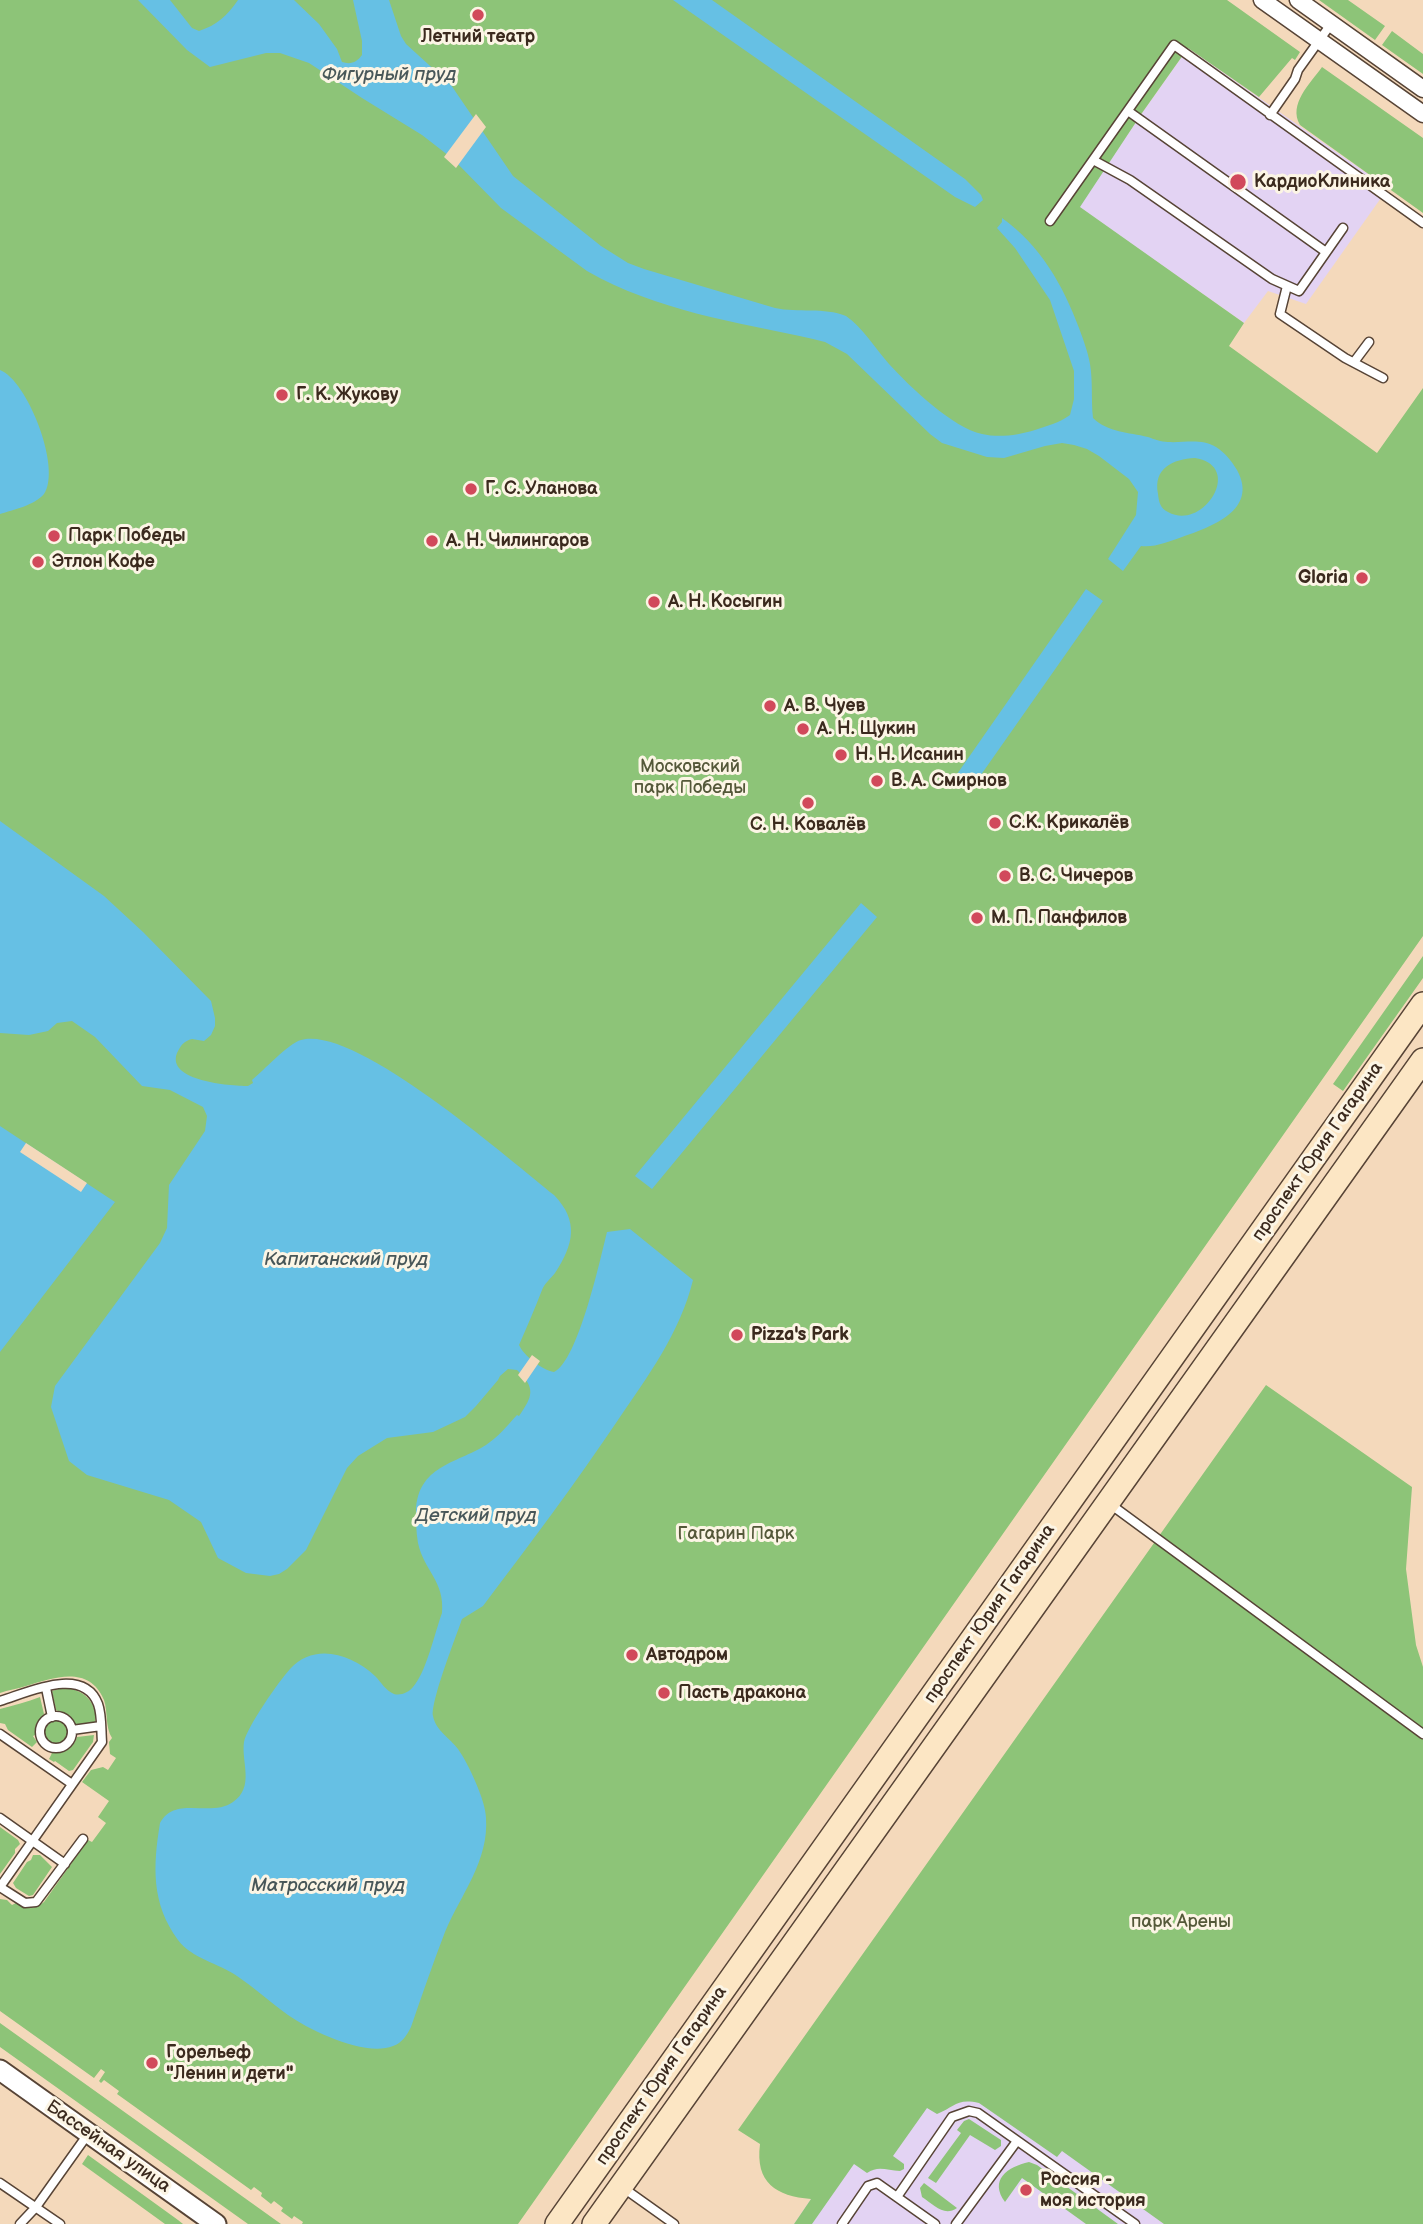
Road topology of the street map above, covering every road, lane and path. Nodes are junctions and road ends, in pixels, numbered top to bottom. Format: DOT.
graph roads {
  1 [pos="1298,0"];
  2 [pos="1273,3"];
  3 [pos="1331,24"];
  4 [pos="1319,41"];
  5 [pos="1423,89"];
  6 [pos="1128,111"];
  7 [pos="1423,114"];
  8 [pos="1270,115"];
  9 [pos="1093,159"];
  10 [pos="1050,220"];
  11 [pos="1423,223"];
  12 [pos="1343,228"];
  13 [pos="1326,252"];
  14 [pos="1287,286"];
  15 [pos="1368,342"];
  16 [pos="1354,362"];
  17 [pos="1383,379"];
  18 [pos="1423,1004"];
  19 [pos="1423,1060"];
  20 [pos="1108,1502"];
  21 [pos="46,1688"];
  22 [pos="0,1702"];
  23 [pos="52,1717"];
  24 [pos="101,1727"];
  25 [pos="72,1730"];
  26 [pos="0,1734"];
  27 [pos="1423,1734"];
  28 [pos="47,1745"];
  29 [pos="37,1759"];
  30 [pos="72,1784"];
  31 [pos="0,1818"];
  32 [pos="83,1839"];
  33 [pos="32,1841"];
  34 [pos="65,1864"];
  35 [pos="0,1887"];
  36 [pos="0,2070"];
  37 [pos="89,2133"];
  38 [pos="1017,2141"];
  39 [pos="0,2183"];
  40 [pos="621,2186"];
  41 [pos="897,2197"];
  42 [pos="36,2207"];
  43 [pos="212,2223"];
  44 [pos="20,2224"];
  45 [pos="60,2224"];
  46 [pos="557,2224"];
  47 [pos="594,2224"];
  48 [pos="674,2224"];
  49 [pos="842,2224"];
  50 [pos="935,2224"];
  51 [pos="956,2224"];
  52 [pos="1135,2224"];
  1 -- 3 [label="street"];
  2 -- 4 [label="street"];
  3 -- 4 [label="lane"];
  3 -- 5 [label="street"];
  4 -- 7 [label="street"];
  4 -- 8 [label="lane"];
  6 -- 8 [label="lane"];
  6 -- 9 [label="lane"];
  6 -- 13 [label="lane"];
  8 -- 11 [label="lane"];
  9 -- 10 [label="lane"];
  9 -- 14 [label="lane"];
  12 -- 13 [label="lane"];
  13 -- 14 [label="lane"];
  14 -- 16 [label="lane"];
  15 -- 16 [label="lane"];
  16 -- 17 [label="lane"];
  18 -- 46 [label="main road, проспект Юрия Гагарина"];
  19 -- 20 [label="main road, проспект Юрия Гагарина"];
  20 -- 27 [label="lane"];
  20 -- 40 [label="main road, проспект Юрия Гагарина"];
  21 -- 22 [label="lane"];
  21 -- 23 [label="lane"];
  21 -- 24 [label="lane"];
  23 -- 25 [label="lane"];
  23 -- 28 [label="lane"];
  24 -- 25 [label="lane"];
  24 -- 30 [label="lane"];
  25 -- 28 [label="lane"];
  26 -- 29 [label="lane"];
  28 -- 29 [label="lane"];
  29 -- 30 [label="lane"];
  30 -- 33 [label="lane"];
  31 -- 33 [label="lane"];
  32 -- 34 [label="lane"];
  33 -- 34 [label="lane"];
  33 -- 35 [label="lane"];
  34 -- 35 [label="lane"];
  36 -- 37 [label="street, Бассейная улица"];
  37 -- 42 [label="lane"];
  37 -- 43 [label="street, Бассейная улица"];
  38 -- 41 [label="lane"];
  38 -- 51 [label="lane"];
  38 -- 52 [label="lane"];
  39 -- 42 [label="lane"];
  40 -- 47 [label="main road, проспект Юрия Гагарина"];
  40 -- 48 [label="lane"];
  41 -- 49 [label="lane"];
  41 -- 50 [label="lane"];
  42 -- 44 [label="lane"];
  42 -- 45 [label="lane"];
}
